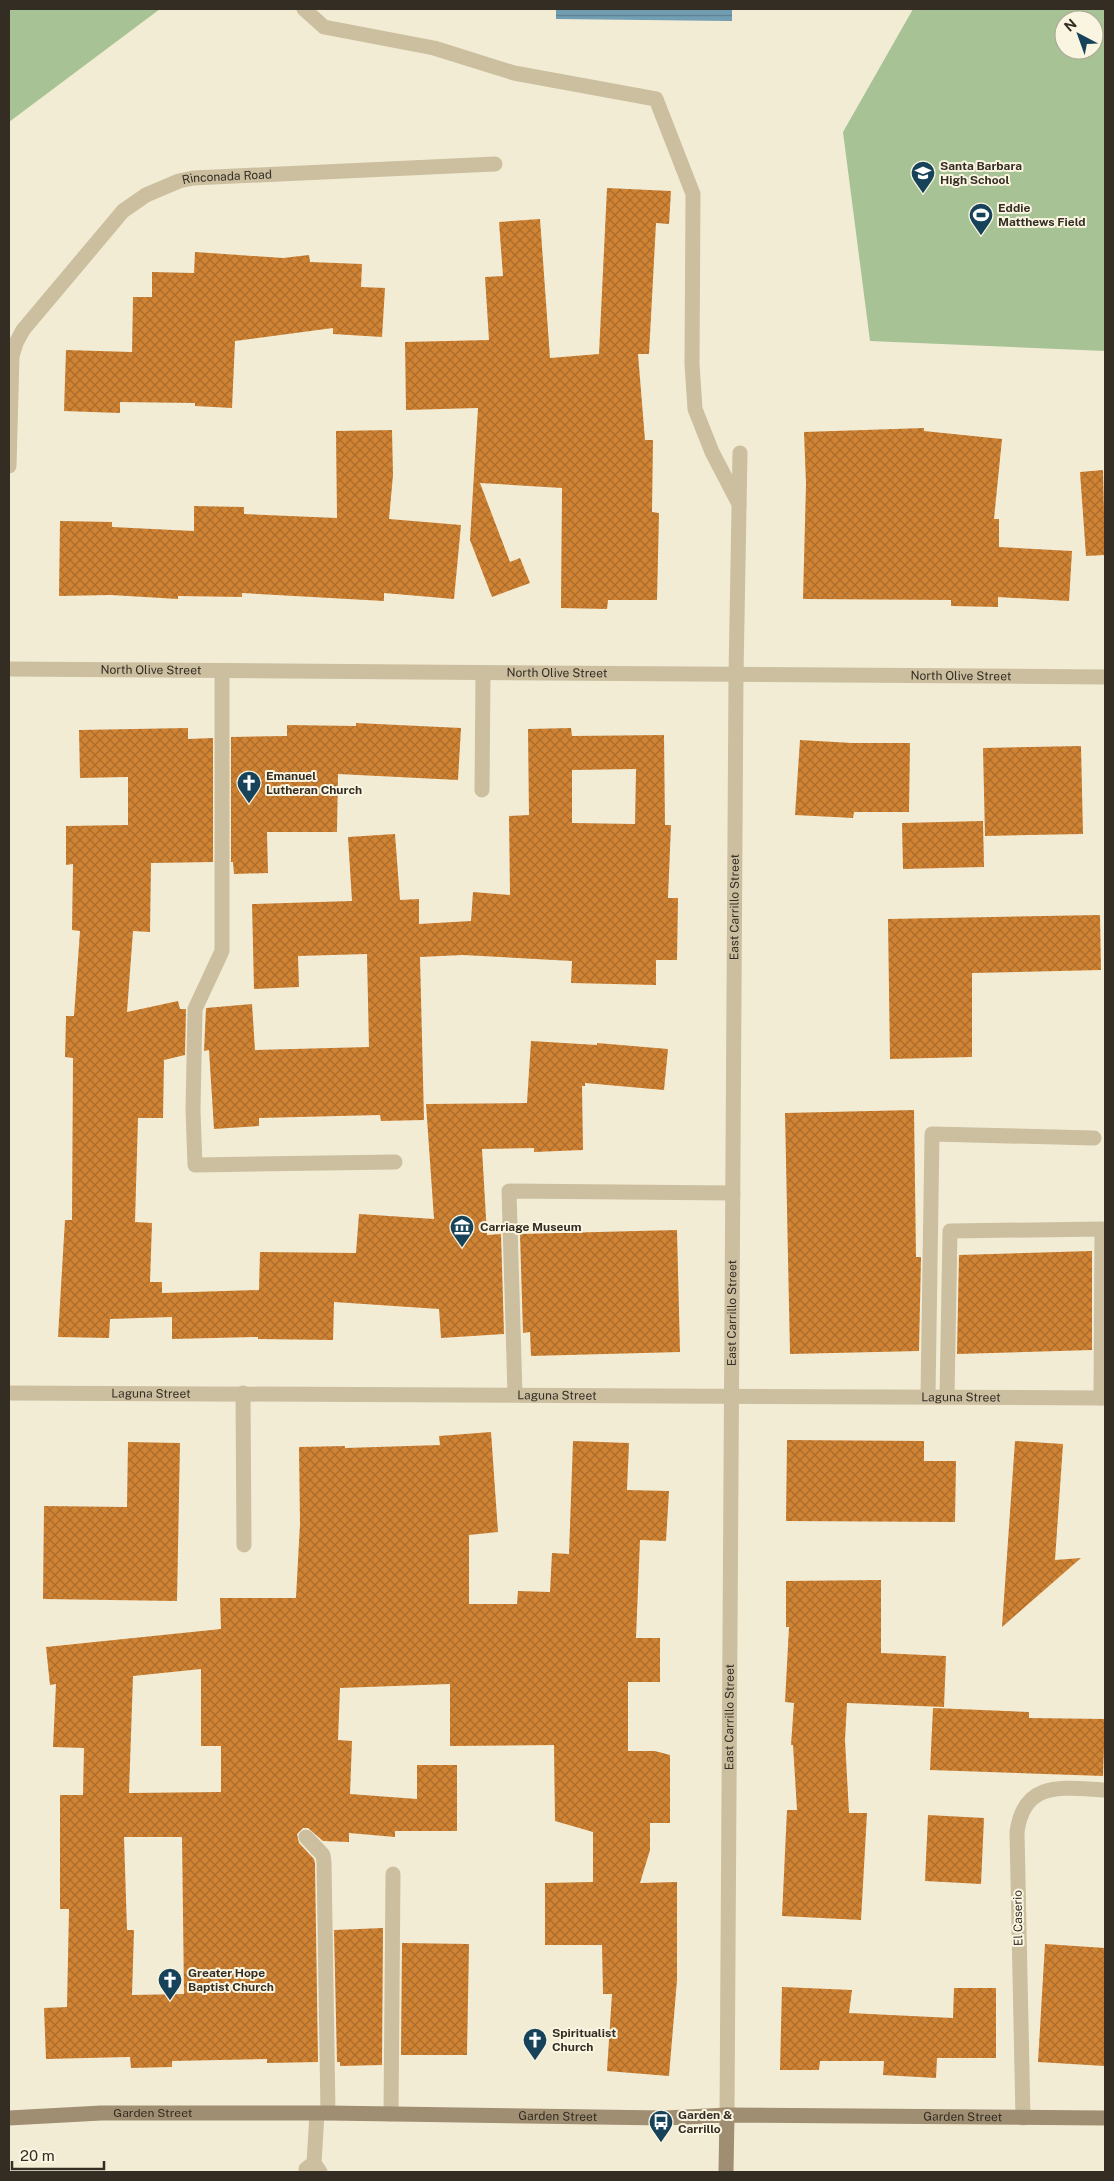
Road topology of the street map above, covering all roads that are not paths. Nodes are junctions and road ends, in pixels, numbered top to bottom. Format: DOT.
graph roads {
  1 [pos="304,9"];
  2 [pos="495,164"];
  3 [pos="740,453"];
  4 [pos="9,466"];
  5 [pos="739,504"];
  6 [pos="9,669"];
  7 [pos="222,671"];
  8 [pos="483,673"];
  9 [pos="736,675"];
  10 [pos="1105,677"];
  11 [pos="482,790"];
  12 [pos="1094,1138"];
  13 [pos="395,1162"];
  14 [pos="733,1193"];
  15 [pos="9,1393"];
  16 [pos="244,1393"];
  17 [pos="515,1394"];
  18 [pos="732,1395"];
  19 [pos="928,1396"];
  20 [pos="947,1397"];
  21 [pos="1103,1398"];
  22 [pos="244,1544"];
  23 [pos="1105,1790"];
  24 [pos="306,1837"];
  25 [pos="393,1874"];
  26 [pos="323,2114"];
  27 [pos="391,2114"];
  28 [pos="727,2115"];
  29 [pos="9,2118"];
  30 [pos="1023,2118"];
  31 [pos="1105,2118"];
  32 [pos="313,2169"];
  33 [pos="726,2172"];
  1 -- 5 [label="street"];
  2 -- 4 [label="street, Rinconada Road"];
  3 -- 5 [label="street, East Carrillo Street"];
  5 -- 9 [label="street, East Carrillo Street"];
  6 -- 7 [label="street, North Olive Street"];
  7 -- 8 [label="street, North Olive Street"];
  7 -- 13 [label="street"];
  8 -- 9 [label="street, North Olive Street"];
  8 -- 11 [label="street"];
  9 -- 10 [label="street, North Olive Street"];
  9 -- 14 [label="street, East Carrillo Street"];
  12 -- 19 [label="street"];
  14 -- 17 [label="street"];
  14 -- 18 [label="street, East Carrillo Street"];
  15 -- 16 [label="street, Laguna Street"];
  16 -- 17 [label="street, Laguna Street"];
  16 -- 22 [label="street"];
  17 -- 18 [label="street, Laguna Street"];
  18 -- 19 [label="street, Laguna Street"];
  18 -- 28 [label="street, East Carrillo Street"];
  19 -- 20 [label="street, Laguna Street"];
  20 -- 21 [label="street, Laguna Street"];
  20 -- 21 [label="street"];
  23 -- 30 [label="street, El Caserio"];
  24 -- 26 [label="street"];
  25 -- 27 [label="street"];
  26 -- 27 [label="main road, Garden Street"];
  26 -- 29 [label="main road, Garden Street"];
  26 -- 32 [label="street"];
  27 -- 28 [label="main road, Garden Street"];
  28 -- 30 [label="main road, Garden Street"];
  28 -- 33 [label="main road, East Carrillo Street"];
  30 -- 31 [label="main road, Garden Street"];
}
